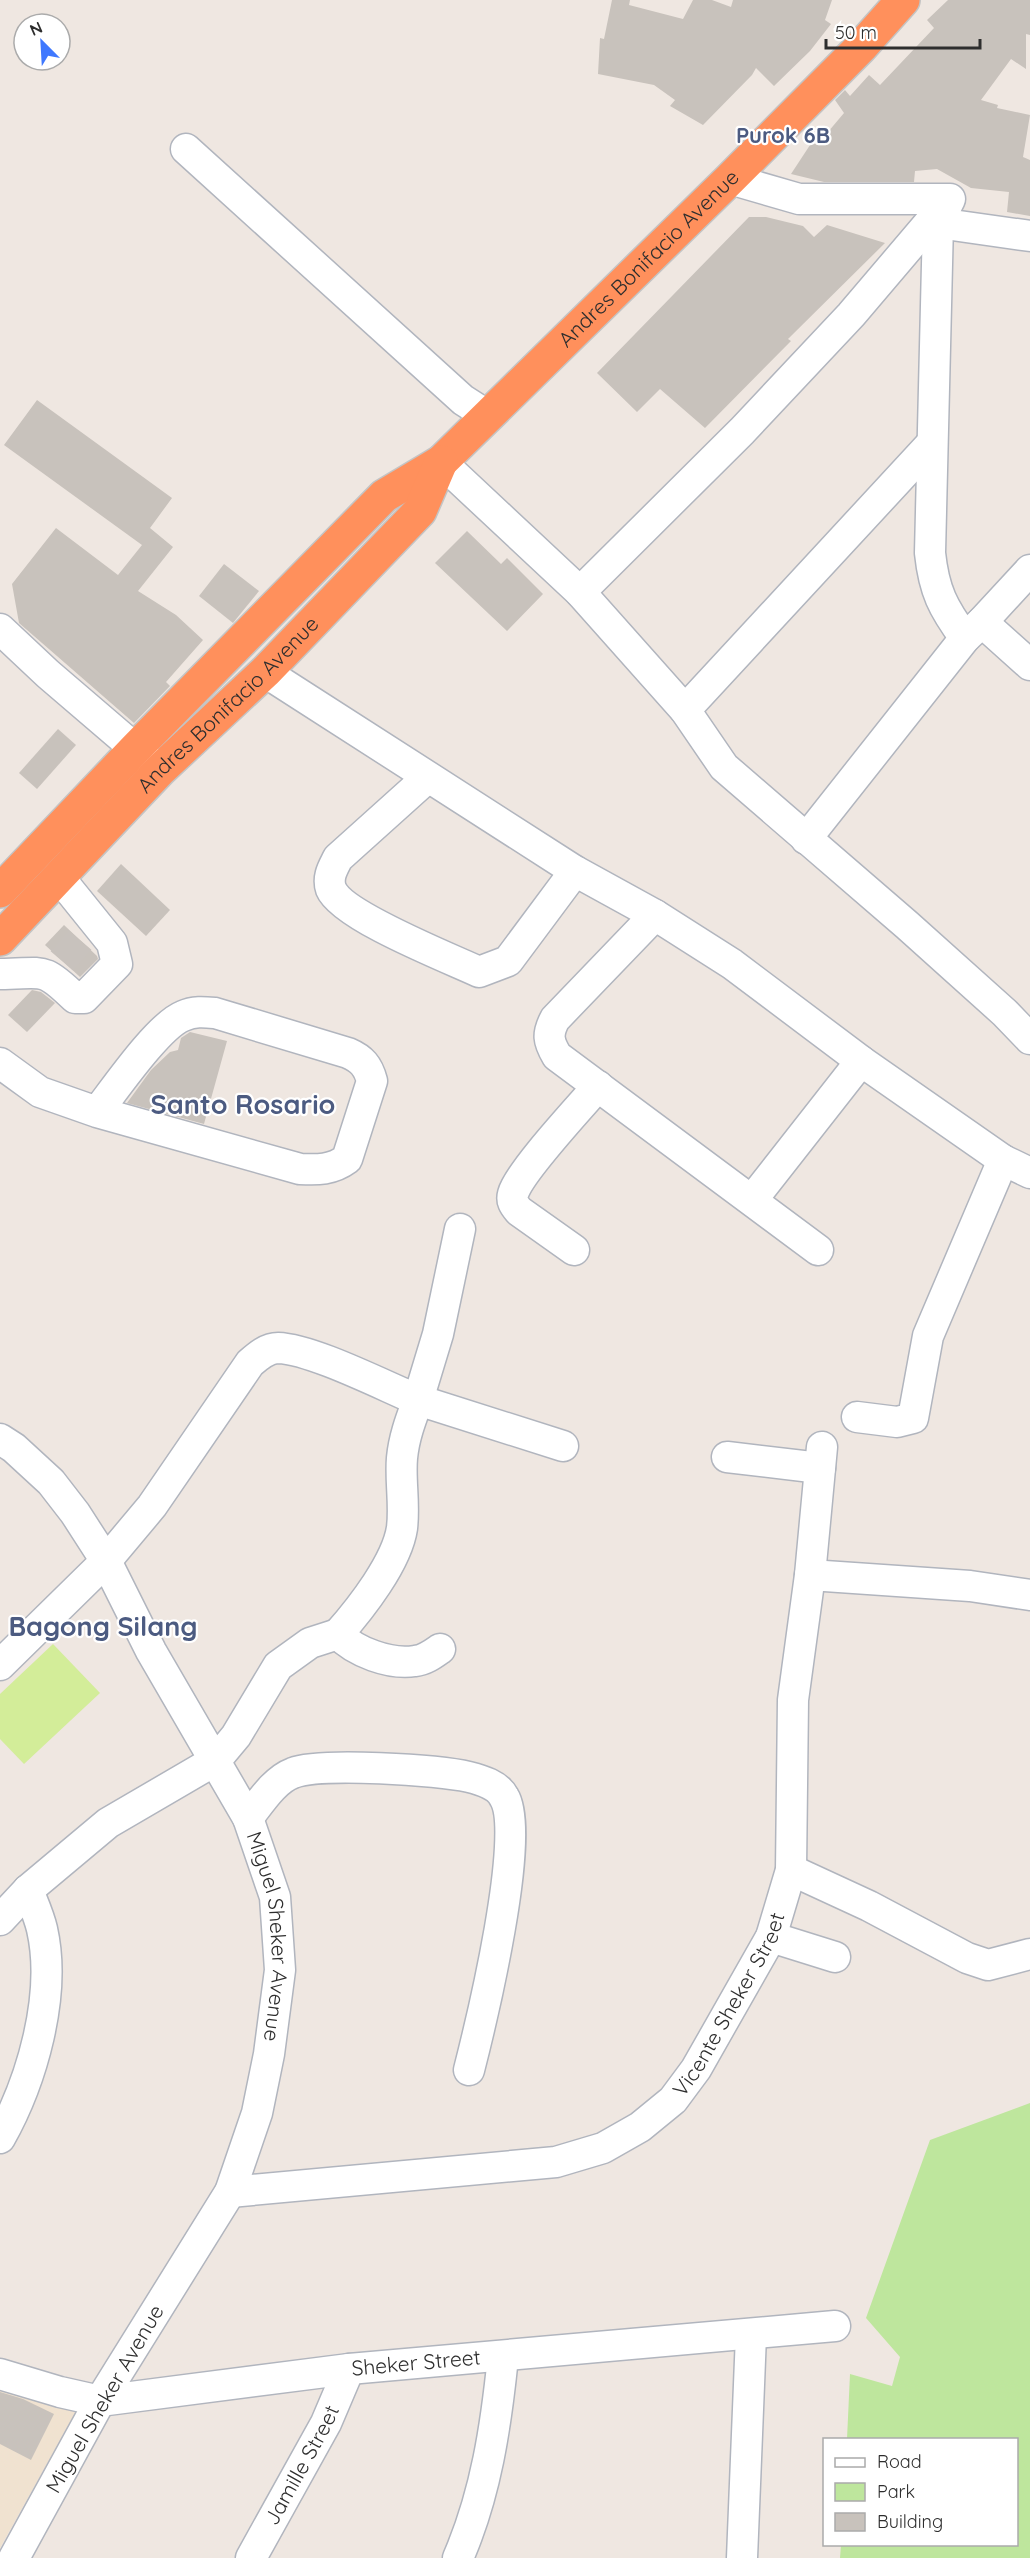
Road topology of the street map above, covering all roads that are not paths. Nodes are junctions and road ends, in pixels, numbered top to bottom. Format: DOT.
graph roads {
  1 [pos="903,0"];
  2 [pos="186,149"];
  3 [pos="730,179"];
  4 [pos="944,211"];
  5 [pos="1030,236"];
  6 [pos="488,416"];
  7 [pos="932,443"];
  8 [pos="441,462"];
  9 [pos="1030,570"];
  10 [pos="580,592"];
  11 [pos="0,628"];
  12 [pos="974,630"];
  13 [pos="1030,665"];
  14 [pos="265,672"];
  15 [pos="685,710"];
  16 [pos="136,748"];
  17 [pos="160,770"];
  18 [pos="427,778"];
  19 [pos="806,839"];
  20 [pos="575,871"];
  21 [pos="58,876"];
  22 [pos="0,891"];
  23 [pos="655,915"];
  24 [pos="2,933"];
  25 [pos="0,974"];
  26 [pos="1030,1039"];
  27 [pos="861,1061"];
  28 [pos="0,1064"];
  29 [pos="598,1086"];
  30 [pos="97,1112"];
  31 [pos="1003,1161"];
  32 [pos="1030,1173"];
  33 [pos="752,1200"];
  34 [pos="460,1229"];
  35 [pos="574,1250"];
  36 [pos="818,1250"];
  37 [pos="418,1400"];
  38 [pos="857,1417"];
  39 [pos="0,1439"];
  40 [pos="563,1446"];
  41 [pos="727,1457"];
  42 [pos="106,1561"];
  43 [pos="810,1575"];
  44 [pos="1030,1595"];
  45 [pos="338,1634"];
  46 [pos="440,1649"];
  47 [pos="0,1665"];
  48 [pos="216,1760"];
  49 [pos="248,1818"];
  50 [pos="791,1870"];
  51 [pos="28,1890"];
  52 [pos="0,1920"];
  53 [pos="771,1937"];
  54 [pos="1030,1954"];
  55 [pos="835,1958"];
  56 [pos="468,2070"];
  57 [pos="0,2138"];
  58 [pos="230,2192"];
  59 [pos="835,2326"];
  60 [pos="751,2335"];
  61 [pos="503,2356"];
  62 [pos="349,2369"];
  63 [pos="0,2374"];
  64 [pos="100,2401"];
  65 [pos="14,2558"];
  66 [pos="251,2558"];
  67 [pos="458,2558"];
  68 [pos="742,2558"];
  1 -- 3 [label="highway, Andres Bonifacio Avenue"];
  2 -- 6 [label="street"];
  3 -- 4 [label="street"];
  3 -- 6 [label="highway, Andres Bonifacio Avenue"];
  4 -- 5 [label="street"];
  4 -- 7 [label="street"];
  4 -- 10 [label="street"];
  6 -- 8 [label="highway, Andres Bonifacio Avenue"];
  7 -- 12 [label="street"];
  7 -- 15 [label="street"];
  8 -- 10 [label="street"];
  8 -- 14 [label="highway, Andres Bonifacio Avenue"];
  8 -- 16 [label="highway, Andres Bonifacio Avenue"];
  9 -- 12 [label="street"];
  10 -- 15 [label="street"];
  11 -- 16 [label="street"];
  12 -- 13 [label="street"];
  12 -- 19 [label="street"];
  14 -- 17 [label="highway, Andres Bonifacio Avenue"];
  14 -- 18 [label="street"];
  15 -- 19 [label="street"];
  16 -- 17 [label="street"];
  16 -- 22 [label="highway, Andres Bonifacio Avenue"];
  17 -- 21 [label="highway, Andres Bonifacio Avenue"];
  18 -- 20 [label="street"];
  18 -- 20 [label="street"];
  19 -- 26 [label="street"];
  20 -- 23 [label="street"];
  21 -- 24 [label="highway, Andres Bonifacio Avenue"];
  21 -- 25 [label="street"];
  23 -- 27 [label="street"];
  23 -- 29 [label="street"];
  27 -- 31 [label="street"];
  27 -- 33 [label="street"];
  28 -- 30 [label="street"];
  29 -- 33 [label="street"];
  29 -- 35 [label="street"];
  30 -- 30 [label="street"];
  31 -- 32 [label="street"];
  31 -- 38 [label="street"];
  33 -- 36 [label="street"];
  34 -- 37 [label="street"];
  37 -- 40 [label="street"];
  37 -- 42 [label="street"];
  37 -- 45 [label="street"];
  39 -- 42 [label="street, Miguel Sheker Avenue"];
  41 -- 43 [label="street, Vicente Sheker Street"];
  42 -- 47 [label="street"];
  42 -- 48 [label="street, Miguel Sheker Avenue"];
  43 -- 44 [label="street"];
  43 -- 50 [label="street, Vicente Sheker Street"];
  45 -- 46 [label="street"];
  45 -- 48 [label="street"];
  48 -- 49 [label="street, Miguel Sheker Avenue"];
  48 -- 51 [label="street"];
  49 -- 56 [label="street"];
  49 -- 58 [label="street, Miguel Sheker Avenue"];
  50 -- 53 [label="street, Vicente Sheker Street"];
  50 -- 54 [label="street"];
  51 -- 52 [label="street"];
  51 -- 57 [label="street"];
  53 -- 55 [label="street"];
  53 -- 58 [label="street, Vicente Sheker Street"];
  58 -- 64 [label="street, Miguel Sheker Avenue"];
  59 -- 60 [label="street, Sheker Street"];
  60 -- 61 [label="street, Sheker Street"];
  60 -- 68 [label="street"];
  61 -- 62 [label="street, Sheker Street"];
  61 -- 67 [label="street"];
  62 -- 64 [label="street, Sheker Street"];
  62 -- 66 [label="street, Jamille Street"];
  63 -- 64 [label="street, Sheker Street"];
  64 -- 65 [label="street, Miguel Sheker Avenue"];
}
